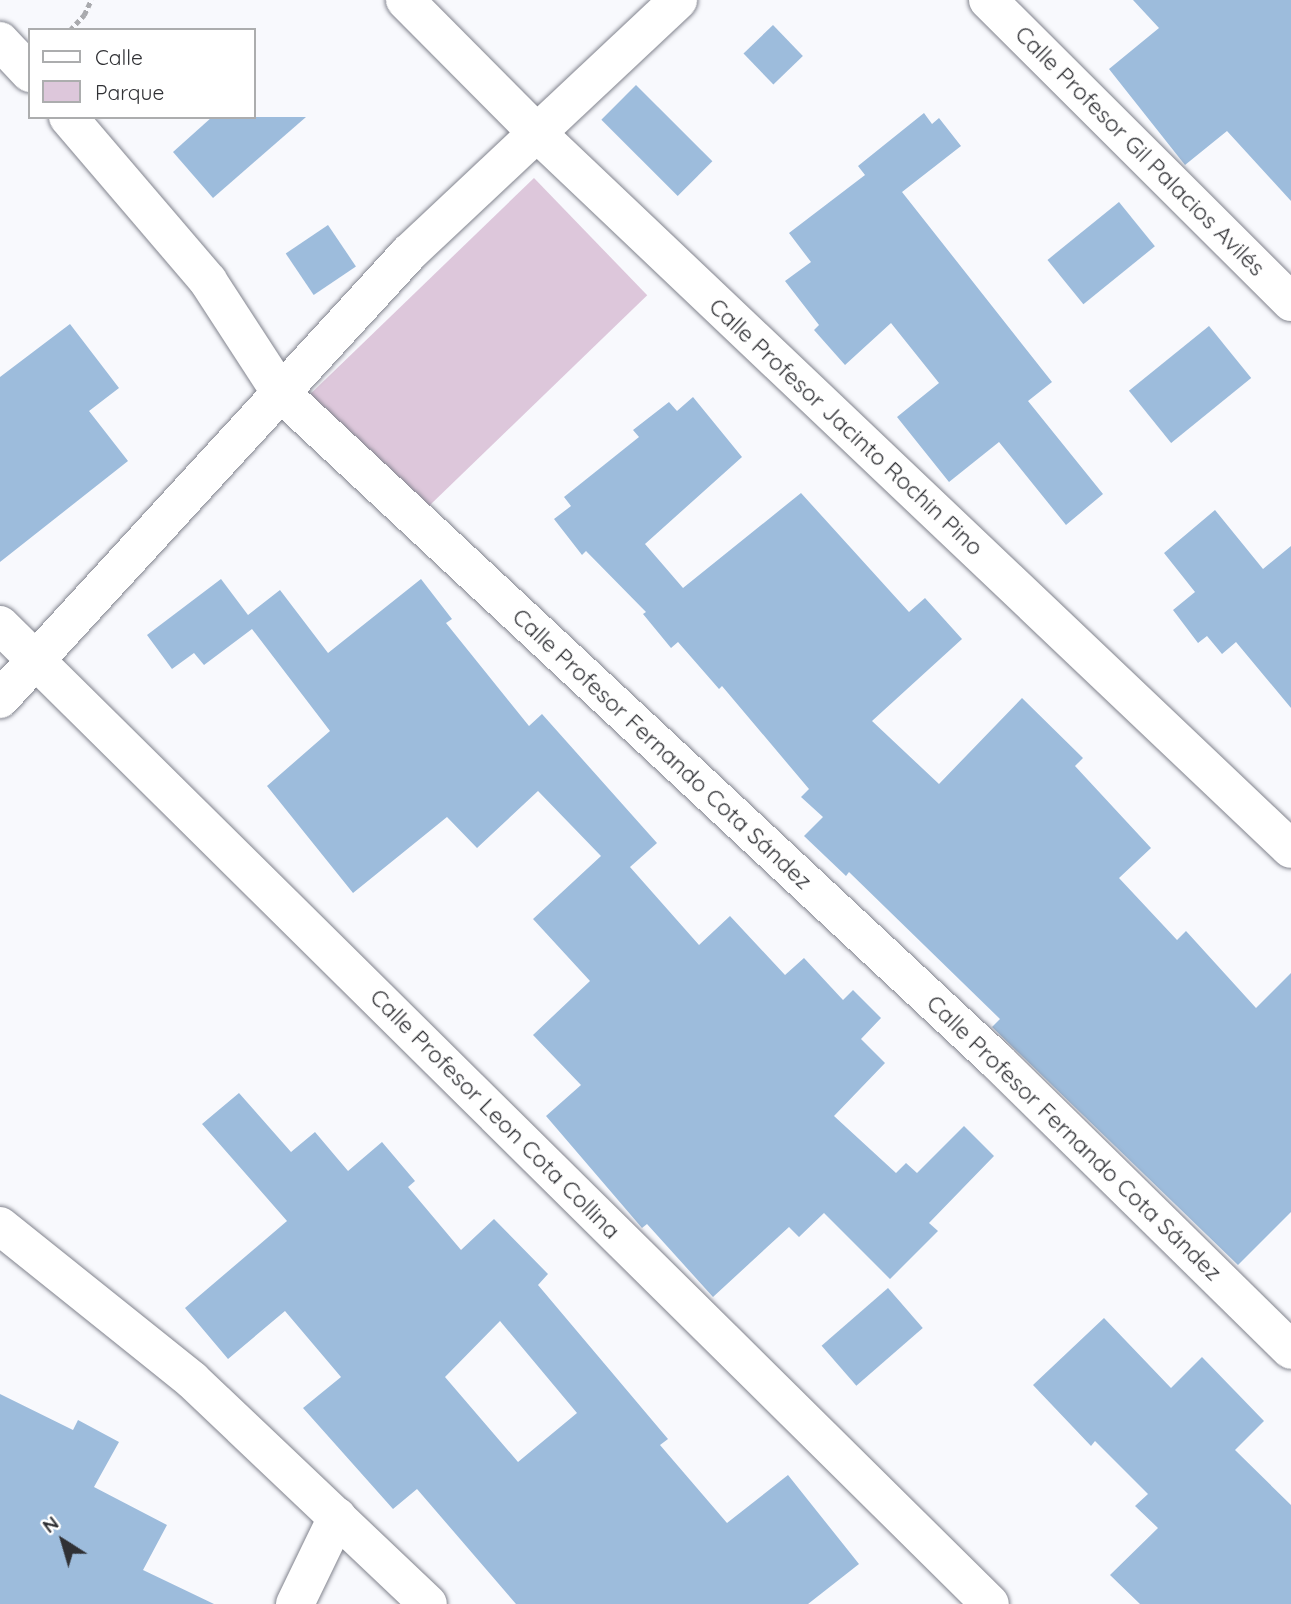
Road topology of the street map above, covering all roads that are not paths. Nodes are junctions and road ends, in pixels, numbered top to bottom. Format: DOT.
graph roads {
  1 [pos="405,0"];
  2 [pos="678,0"];
  3 [pos="988,0"];
  4 [pos="0,41"];
  5 [pos="28,71"];
  6 [pos="70,119"];
  7 [pos="538,134"];
  8 [pos="1291,302"];
  9 [pos="280,392"];
  10 [pos="0,625"];
  11 [pos="35,658"];
  12 [pos="0,699"];
  13 [pos="1291,849"];
  14 [pos="0,1226"];
  15 [pos="1291,1350"];
  16 [pos="337,1517"];
  17 [pos="422,1602"];
  18 [pos="295,1604"];
  19 [pos="990,1604"];
  1 -- 7 [label="street, Calle Profesor Jacinto Rochin Pino"];
  2 -- 7 [label="street"];
  3 -- 8 [label="street, Calle Profesor Gil Palacios Avilés"];
  4 -- 5 [label="street"];
  6 -- 9 [label="street, Calle Profesor Fernando Cota Sández"];
  7 -- 9 [label="street"];
  7 -- 13 [label="street, Calle Profesor Jacinto Rochin Pino"];
  9 -- 11 [label="street"];
  9 -- 15 [label="street, Calle Profesor Fernando Cota Sández"];
  10 -- 11 [label="street, Calle Profesor Leon Cota Collina"];
  11 -- 12 [label="street"];
  11 -- 19 [label="street, Calle Profesor Leon Cota Collina"];
  14 -- 16 [label="street"];
  16 -- 17 [label="street"];
  16 -- 18 [label="street"];
}
